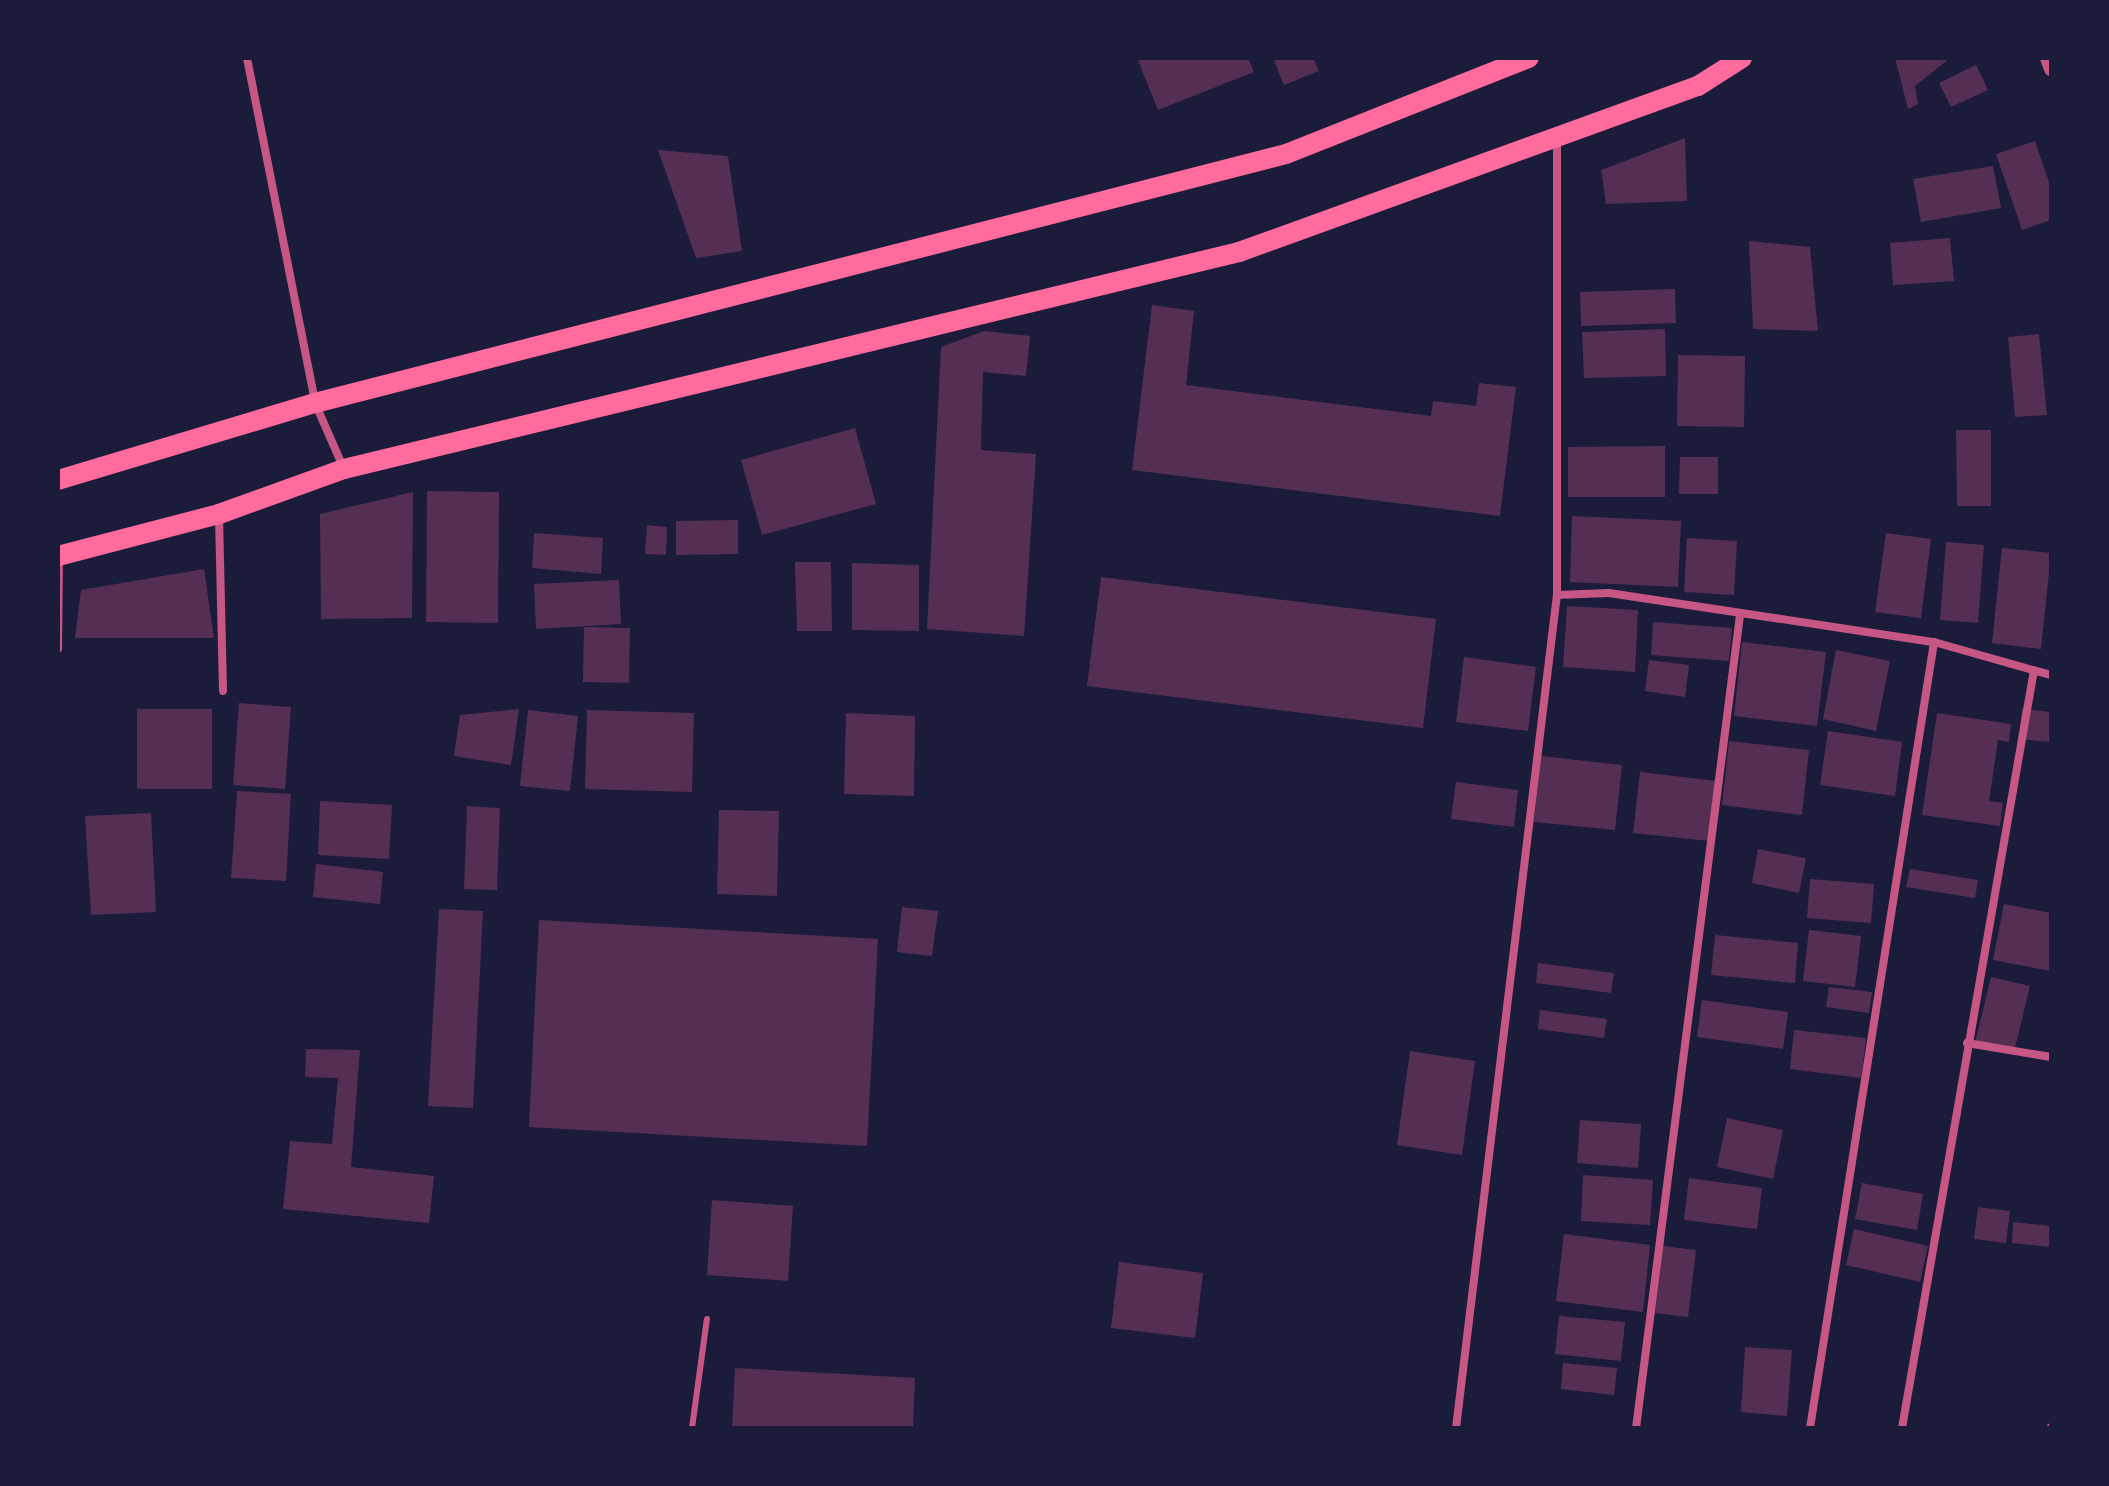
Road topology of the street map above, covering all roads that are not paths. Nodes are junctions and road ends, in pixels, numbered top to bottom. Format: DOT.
graph roads {
  1 [pos="247,58"];
  2 [pos="1529,58"];
  3 [pos="1742,58"];
  4 [pos="2047,58"];
  5 [pos="2051,69"];
  6 [pos="1557,137"];
  7 [pos="315,403"];
  8 [pos="344,469"];
  9 [pos="58,480"];
  10 [pos="219,514"];
  11 [pos="59,556"];
  12 [pos="1557,595"];
  13 [pos="1740,615"];
  14 [pos="1934,642"];
  15 [pos="58,649"];
  16 [pos="2034,670"];
  17 [pos="2051,675"];
  18 [pos="223,691"];
  19 [pos="1967,1043"];
  20 [pos="2051,1057"];
  21 [pos="707,1319"];
  22 [pos="692,1428"];
  23 [pos="1456,1428"];
  24 [pos="1636,1428"];
  25 [pos="1810,1428"];
  26 [pos="1902,1428"];
  1 -- 7 [label="street"];
  2 -- 7 [label="main road"];
  3 -- 6 [label="main road"];
  4 -- 5 [label="street"];
  6 -- 8 [label="main road"];
  6 -- 12 [label="street"];
  7 -- 8 [label="street"];
  7 -- 9 [label="main road"];
  8 -- 10 [label="main road"];
  10 -- 11 [label="main road"];
  10 -- 18 [label="street"];
  11 -- 15 [label="street"];
  12 -- 13 [label="street"];
  12 -- 23 [label="street"];
  13 -- 14 [label="street"];
  13 -- 24 [label="street"];
  14 -- 16 [label="street"];
  14 -- 25 [label="street"];
  16 -- 17 [label="street"];
  16 -- 19 [label="street"];
  19 -- 20 [label="street"];
  19 -- 26 [label="street"];
  21 -- 22 [label="lane"];
}
